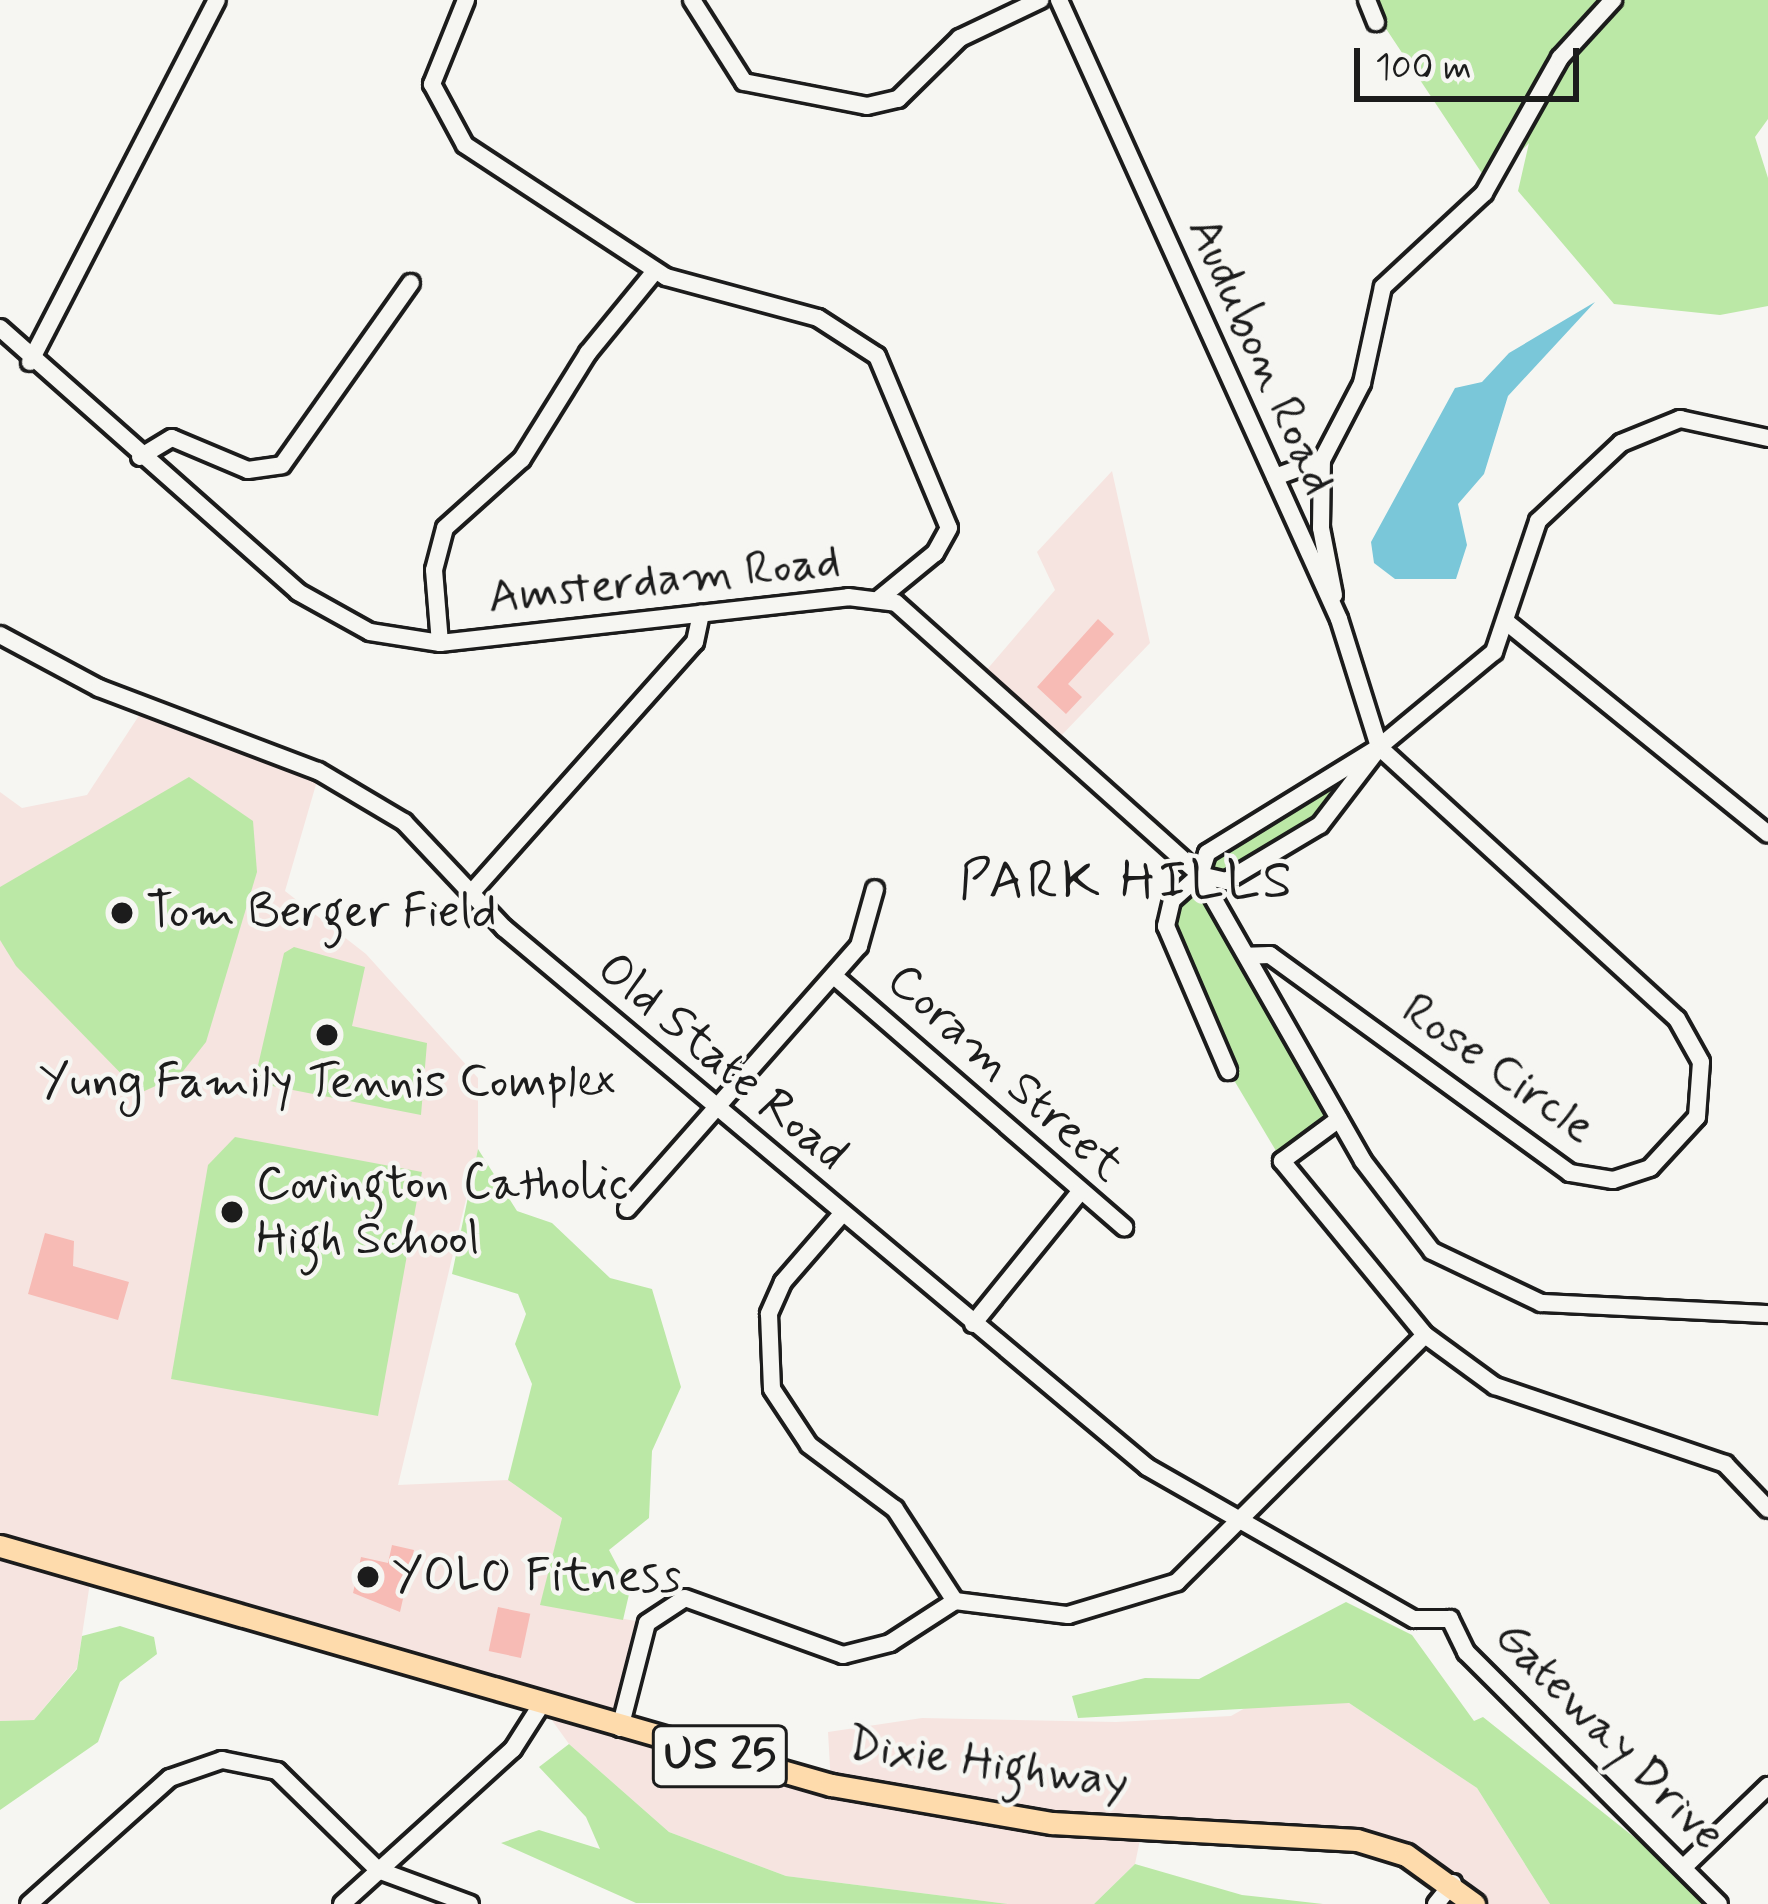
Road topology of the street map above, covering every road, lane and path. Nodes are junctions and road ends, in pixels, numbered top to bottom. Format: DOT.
graph roads {
  1 [pos="217,0"];
  2 [pos="466,0"];
  3 [pos="692,0"];
  4 [pos="1040,0"];
  5 [pos="1059,0"];
  6 [pos="1367,0"];
  7 [pos="1613,0"];
  8 [pos="1376,22"];
  9 [pos="655,271"];
  10 [pos="411,284"];
  11 [pos="0,328"];
  12 [pos="30,362"];
  13 [pos="1768,438"];
  14 [pos="140,457"];
  15 [pos="1322,460"];
  16 [pos="1274,477"];
  17 [pos="880,598"];
  18 [pos="701,614"];
  19 [pos="1339,619"];
  20 [pos="1509,624"];
  21 [pos="0,635"];
  22 [pos="440,643"];
  23 [pos="1379,748"];
  24 [pos="1768,834"];
  25 [pos="1200,875"];
  26 [pos="875,889"];
  27 [pos="472,892"];
  28 [pos="1247,956"];
  29 [pos="834,976"];
  30 [pos="1228,1071"];
  31 [pos="716,1108"];
  32 [pos="1339,1119"];
  33 [pos="1080,1192"];
  34 [pos="627,1209"];
  35 [pos="841,1214"];
  36 [pos="1124,1227"];
  37 [pos="1768,1314"];
  38 [pos="973,1324"];
  39 [pos="1425,1335"];
  40 [pos="1768,1509"];
  41 [pos="1236,1524"];
  42 [pos="0,1546"];
  43 [pos="955,1601"];
  44 [pos="1450,1619"];
  45 [pos="542,1705"];
  46 [pos="620,1728"];
  47 [pos="1768,1786"];
  48 [pos="1684,1867"];
  49 [pos="378,1870"];
  50 [pos="1453,1883"];
  51 [pos="29,1904"];
  52 [pos="342,1904"];
  53 [pos="470,1904"];
  54 [pos="1436,1904"];
  55 [pos="1474,1904"];
  56 [pos="1719,1904"];
  1 -- 12 [label="street"];
  2 -- 9 [label="street"];
  3 -- 4 [label="street"];
  5 -- 16 [label="street, Audubon Road"];
  6 -- 8 [label="street"];
  7 -- 15 [label="street"];
  9 -- 17 [label="street"];
  9 -- 22 [label="street"];
  10 -- 14 [label="street"];
  11 -- 12 [label="street, Amsterdam Road"];
  12 -- 14 [label="street, Amsterdam Road"];
  13 -- 20 [label="street"];
  14 -- 22 [label="street, Amsterdam Road"];
  15 -- 16 [label="street"];
  15 -- 19 [label="street"];
  16 -- 19 [label="street, Audubon Road"];
  17 -- 18 [label="street, Amsterdam Road"];
  17 -- 25 [label="street, Amsterdam Road"];
  18 -- 22 [label="street, Amsterdam Road"];
  18 -- 27 [label="street"];
  19 -- 23 [label="street, Audubon Road"];
  20 -- 23 [label="street"];
  20 -- 24 [label="street"];
  21 -- 27 [label="street, Old State Road"];
  23 -- 25 [label="street"];
  23 -- 25 [label="street"];
  23 -- 28 [label="street, Rose Circle"];
  25 -- 28 [label="street, Amsterdam Road"];
  25 -- 30 [label="street"];
  26 -- 29 [label="street"];
  27 -- 31 [label="street, Old State Road"];
  28 -- 32 [label="street, Amsterdam Road"];
  29 -- 31 [label="street"];
  29 -- 33 [label="street, Coram Street"];
  31 -- 34 [label="street"];
  31 -- 35 [label="street, Old State Road"];
  32 -- 37 [label="street, Amsterdam Road"];
  32 -- 39 [label="street"];
  33 -- 36 [label="street, Coram Street"];
  33 -- 38 [label="street"];
  35 -- 38 [label="street, Old State Road"];
  35 -- 43 [label="street"];
  38 -- 41 [label="street, Old State Road"];
  39 -- 40 [label="street"];
  39 -- 41 [label="street"];
  41 -- 43 [label="street"];
  41 -- 44 [label="street, Old State Road"];
  42 -- 45 [label="main road, Dixie Highway / US 25"];
  43 -- 46 [label="street"];
  44 -- 48 [label="street, Gateway Drive"];
  45 -- 46 [label="main road, Dixie Highway / US 25"];
  45 -- 49 [label="street"];
  46 -- 50 [label="main road, Dixie Highway / US 25"];
  47 -- 48 [label="street"];
  48 -- 56 [label="street, Gateway Drive"];
  49 -- 51 [label="street"];
  49 -- 52 [label="street"];
  49 -- 53 [label="street"];
  50 -- 54 [label="street"];
  50 -- 55 [label="main road, Dixie Highway / US 25"];
}
